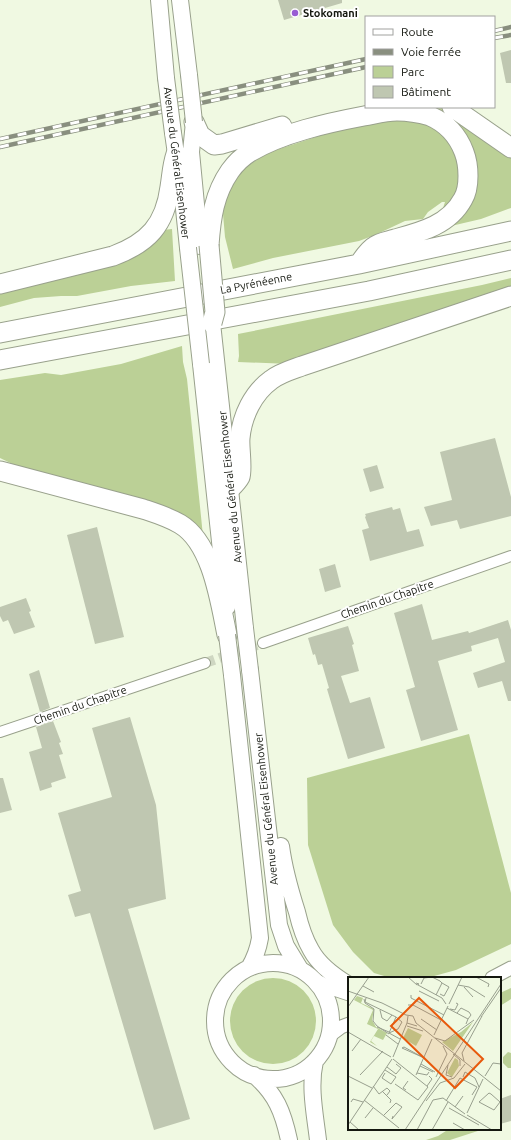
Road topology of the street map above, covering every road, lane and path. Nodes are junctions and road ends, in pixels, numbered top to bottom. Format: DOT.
graph roads {
  1 [pos="159,0"];
  2 [pos="180,0"];
  3 [pos="365,102"];
  4 [pos="453,108"];
  5 [pos="194,122"];
  6 [pos="511,148"];
  7 [pos="176,154"];
  8 [pos="511,232"];
  9 [pos="199,247"];
  10 [pos="511,260"];
  11 [pos="359,264"];
  12 [pos="0,284"];
  13 [pos="511,296"];
  14 [pos="212,323"];
  15 [pos="0,333"];
  16 [pos="0,360"];
  17 [pos="0,471"];
  18 [pos="230,489"];
  19 [pos="511,556"];
  20 [pos="227,635"];
  21 [pos="263,643"];
  22 [pos="205,663"];
  23 [pos="0,732"];
  24 [pos="266,806"];
  25 [pos="248,968"];
  26 [pos="511,968"];
  27 [pos="300,969"];
  28 [pos="494,977"];
  29 [pos="314,979"];
  30 [pos="348,984"];
  31 [pos="348,994"];
  32 [pos="348,1024"];
  33 [pos="329,1036"];
  34 [pos="315,1061"];
  35 [pos="254,1075"];
  36 [pos="289,1140"];
  37 [pos="318,1140"];
  1 -- 7 [label="main road, Avenue du Général Eisenhower, bridge"];
  2 -- 5 [label="main road, Avenue du Général Eisenhower, bridge"];
  3 -- 5 [label="highway"];
  4 -- 6 [label="highway"];
  5 -- 9 [label="main road, Avenue du Général Eisenhower"];
  7 -- 9 [label="main road, Avenue du Général Eisenhower"];
  7 -- 12 [label="highway"];
  8 -- 11 [label="highway, La Pyrénéenne"];
  9 -- 11 [label="highway"];
  9 -- 14 [label="highway, bridge"];
  9 -- 20 [label="main road, Avenue du Général Eisenhower, bridge"];
  10 -- 16 [label="highway"];
  11 -- 15 [label="highway, La Pyrénéenne"];
  13 -- 18 [label="highway"];
  14 -- 18 [label="main road, Avenue du Général Eisenhower"];
  17 -- 20 [label="highway"];
  18 -- 24 [label="main road, Avenue du Général Eisenhower, bridge"];
  19 -- 21 [label="street, Chemin du Chapitre"];
  20 -- 25 [label="main road, Avenue du Général Eisenhower, bridge"];
  22 -- 23 [label="street, Chemin du Chapitre"];
  24 -- 27 [label="main road, Avenue du Général Eisenhower"];
  24 -- 30 [label="main road"];
  25 -- 27 [label="main road"];
  25 -- 35 [label="main road"];
  26 -- 28 [label="street"];
  27 -- 29 [label="main road"];
  29 -- 31 [label="street"];
  29 -- 33 [label="main road"];
  32 -- 33 [label="street"];
  33 -- 34 [label="main road"];
  34 -- 35 [label="main road"];
  34 -- 37 [label="main road"];
  35 -- 36 [label="main road"];
}
